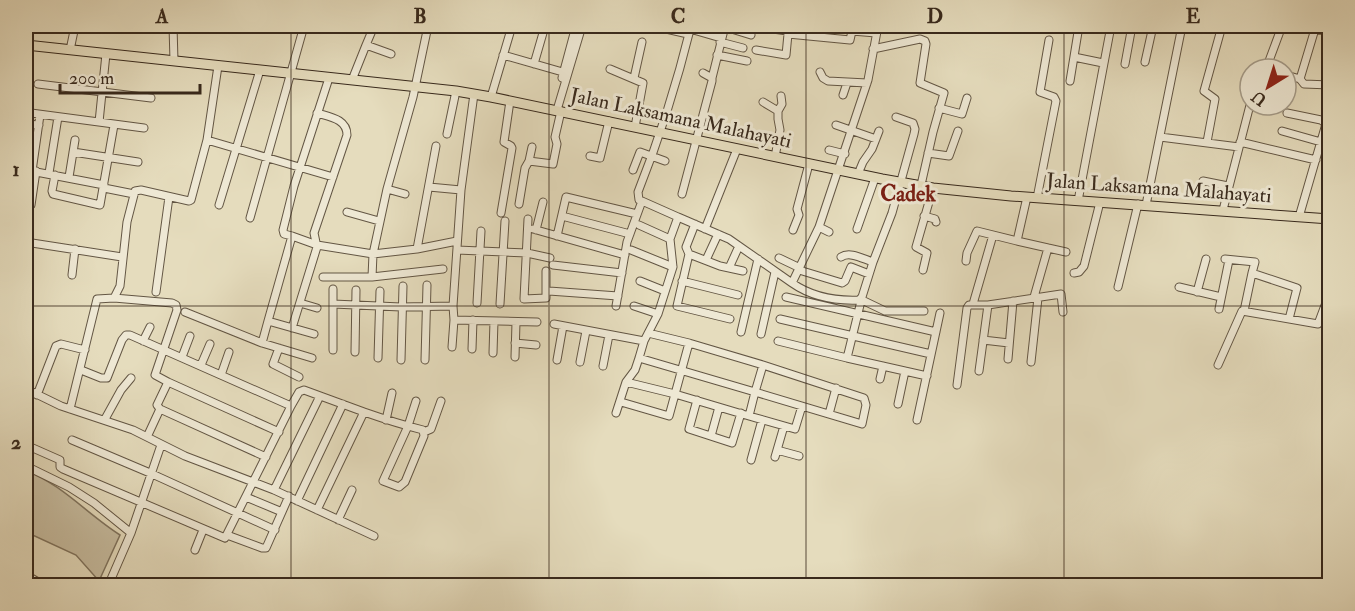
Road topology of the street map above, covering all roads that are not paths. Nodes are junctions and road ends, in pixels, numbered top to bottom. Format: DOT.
graph roads {
  1 [pos="75,26"];
  2 [pos="173,26"];
  3 [pos="304,26"];
  4 [pos="374,26"];
  5 [pos="426,26"];
  6 [pos="512,26"];
  7 [pos="545,26"];
  8 [pos="576,26"];
  9 [pos="582,26"];
  10 [pos="653,26"];
  11 [pos="725,26"];
  12 [pos="809,26"];
  13 [pos="1079,26"];
  14 [pos="1111,26"];
  15 [pos="1131,26"];
  16 [pos="1182,26"];
  17 [pos="1222,26"];
  18 [pos="1282,26"];
  19 [pos="759,27"];
  20 [pos="1162,27"];
  21 [pos="690,29"];
  22 [pos="877,29"];
  23 [pos="1325,29"];
  24 [pos="788,34"];
  25 [pos="751,35"];
  26 [pos="808,36"];
  27 [pos="721,40"];
  28 [pos="1049,40"];
  29 [pos="642,42"];
  30 [pos="26,45"];
  31 [pos="366,45"];
  32 [pos="743,48"];
  33 [pos="873,49"];
  34 [pos="70,50"];
  35 [pos="756,50"];
  36 [pos="106,54"];
  37 [pos="391,54"];
  38 [pos="503,55"];
  39 [pos="717,55"];
  40 [pos="1074,57"];
  41 [pos="1270,57"];
  42 [pos="174,61"];
  43 [pos="747,62"];
  44 [pos="1103,63"];
  45 [pos="1145,63"];
  46 [pos="534,64"];
  47 [pos="1125,64"];
  48 [pos="218,66"];
  49 [pos="610,69"];
  50 [pos="260,70"];
  51 [pos="820,72"];
  52 [pos="566,73"];
  53 [pos="703,73"];
  54 [pos="290,74"];
  55 [pos="329,78"];
  56 [pos="634,78"];
  57 [pos="712,78"];
  58 [pos="1300,79"];
  59 [pos="352,80"];
  60 [pos="1070,81"];
  61 [pos="847,83"];
  62 [pos="867,83"];
  63 [pos="39,84"];
  64 [pos="1329,84"];
  65 [pos="415,87"];
  66 [pos="103,90"];
  67 [pos="456,91"];
  68 [pos="474,94"];
  69 [pos="843,95"];
  70 [pos="781,96"];
  71 [pos="491,97"];
  72 [pos="151,98"];
  73 [pos="967,98"];
  74 [pos="510,101"];
  75 [pos="763,102"];
  76 [pos="939,108"];
  77 [pos="557,110"];
  78 [pos="778,111"];
  79 [pos="31,113"];
  80 [pos="317,113"];
  81 [pos="40,115"];
  82 [pos="1298,115"];
  83 [pos="58,117"];
  84 [pos="896,117"];
  85 [pos="1247,117"];
  86 [pos="609,121"];
  87 [pos="99,122"];
  88 [pos="26,123"];
  89 [pos="39,125"];
  90 [pos="114,125"];
  91 [pos="836,125"];
  92 [pos="634,127"];
  93 [pos="144,128"];
  94 [pos="852,131"];
  95 [pos="958,131"];
  96 [pos="1282,131"];
  97 [pos="662,132"];
  98 [pos="447,134"];
  99 [pos="1160,137"];
  100 [pos="75,140"];
  101 [pos="207,140"];
  102 [pos="698,141"];
  103 [pos="1207,142"];
  104 [pos="1321,142"];
  105 [pos="1240,145"];
  106 [pos="436,146"];
  107 [pos="532,147"];
  108 [pos="236,148"];
  109 [pos="737,149"];
  110 [pos="829,150"];
  111 [pos="73,152"];
  112 [pos="927,153"];
  113 [pos="845,154"];
  114 [pos="109,156"];
  115 [pos="590,156"];
  116 [pos="653,156"];
  117 [pos="269,157"];
  118 [pos="775,157"];
  119 [pos="1316,160"];
  120 [pos="529,161"];
  121 [pos="665,161"];
  122 [pos="138,162"];
  123 [pos="809,164"];
  124 [pos="300,167"];
  125 [pos="633,170"];
  126 [pos="840,170"];
  127 [pos="31,171"];
  128 [pos="52,174"];
  129 [pos="858,174"];
  130 [pos="69,177"];
  131 [pos="333,177"];
  132 [pos="875,177"];
  133 [pos="901,182"];
  134 [pos="1203,182"];
  135 [pos="921,185"];
  136 [pos="1228,186"];
  137 [pos="104,187"];
  138 [pos="429,187"];
  139 [pos="933,188"];
  140 [pos="387,189"];
  141 [pos="461,190"];
  142 [pos="134,194"];
  143 [pos="405,194"];
  144 [pos="682,194"];
  145 [pos="169,197"];
  146 [pos="1027,197"];
  147 [pos="1037,198"];
  148 [pos="642,201"];
  149 [pos="1078,201"];
  150 [pos="543,202"];
  151 [pos="1100,202"];
  152 [pos="519,204"];
  153 [pos="219,205"];
  154 [pos="1142,205"];
  155 [pos="31,206"];
  156 [pos="1223,210"];
  157 [pos="347,212"];
  158 [pos="501,213"];
  159 [pos="637,214"];
  160 [pos="562,216"];
  161 [pos="924,216"];
  162 [pos="678,217"];
  163 [pos="1299,217"];
  164 [pos="250,218"];
  165 [pos="528,219"];
  166 [pos="1329,219"];
  167 [pos="379,221"];
  168 [pos="505,221"];
  169 [pos="936,222"];
  170 [pos="695,224"];
  171 [pos="639,225"];
  172 [pos="819,227"];
  173 [pos="705,229"];
  174 [pos="857,229"];
  175 [pos="793,230"];
  176 [pos="481,231"];
  177 [pos="829,231"];
  178 [pos="630,234"];
  179 [pos="718,234"];
  180 [pos="993,235"];
  181 [pos="292,236"];
  182 [pos="556,236"];
  183 [pos="670,240"];
  184 [pos="458,241"];
  185 [pos="1017,241"];
  186 [pos="32,243"];
  187 [pos="317,245"];
  188 [pos="740,246"];
  189 [pos="1048,248"];
  190 [pos="75,249"];
  191 [pos="417,249"];
  192 [pos="457,250"];
  193 [pos="480,252"];
  194 [pos="504,252"];
  195 [pos="628,252"];
  196 [pos="1066,252"];
  197 [pos="527,253"];
  198 [pos="373,254"];
  199 [pos="689,254"];
  200 [pos="122,257"];
  201 [pos="841,257"];
  202 [pos="779,258"];
  203 [pos="758,259"];
  204 [pos="1206,259"];
  205 [pos="706,260"];
  206 [pos="966,261"];
  207 [pos="873,262"];
  208 [pos="673,267"];
  209 [pos="729,268"];
  210 [pos="443,269"];
  211 [pos="799,269"];
  212 [pos="923,270"];
  213 [pos="546,271"];
  214 [pos="743,271"];
  215 [pos="775,272"];
  216 [pos="622,273"];
  217 [pos="1074,273"];
  218 [pos="1252,273"];
  219 [pos="869,274"];
  220 [pos="72,275"];
  221 [pos="323,277"];
  222 [pos="372,277"];
  223 [pos="640,281"];
  224 [pos="682,281"];
  225 [pos="792,283"];
  226 [pos="427,285"];
  227 [pos="403,286"];
  228 [pos="1118,287"];
  229 [pos="1179,287"];
  230 [pos="333,289"];
  231 [pos="356,290"];
  232 [pos="154,291"];
  233 [pos="380,291"];
  234 [pos="549,291"];
  235 [pos="665,291"];
  236 [pos="1197,292"];
  237 [pos="1329,292"];
  238 [pos="116,295"];
  239 [pos="738,295"];
  240 [pos="618,296"];
  241 [pos="786,297"];
  242 [pos="1221,297"];
  243 [pos="862,298"];
  244 [pos="1036,298"];
  245 [pos="1013,301"];
  246 [pos="300,303"];
  247 [pos="477,303"];
  248 [pos="333,304"];
  249 [pos="500,304"];
  250 [pos="973,304"];
  251 [pos="356,305"];
  252 [pos="988,305"];
  253 [pos="379,306"];
  254 [pos="453,306"];
  255 [pos="616,306"];
  256 [pos="633,306"];
  257 [pos="402,307"];
  258 [pos="426,307"];
  259 [pos="317,308"];
  260 [pos="1219,309"];
  261 [pos="924,311"];
  262 [pos="1244,311"];
  263 [pos="185,312"];
  264 [pos="1063,312"];
  265 [pos="940,313"];
  266 [pos="858,314"];
  267 [pos="656,316"];
  268 [pos="730,319"];
  269 [pos="780,319"];
  270 [pos="454,320"];
  271 [pos="474,320"];
  272 [pos="1289,320"];
  273 [pos="268,321"];
  274 [pos="494,321"];
  275 [pos="516,322"];
  276 [pos="537,322"];
  277 [pos="554,324"];
  278 [pos="563,326"];
  279 [pos="150,327"];
  280 [pos="292,328"];
  281 [pos="586,331"];
  282 [pos="741,332"];
  283 [pos="936,332"];
  284 [pos="648,333"];
  285 [pos="314,334"];
  286 [pos="761,334"];
  287 [pos="609,335"];
  288 [pos="190,336"];
  289 [pos="853,336"];
  290 [pos="983,340"];
  291 [pos="143,341"];
  292 [pos="644,341"];
  293 [pos="778,341"];
  294 [pos="262,343"];
  295 [pos="515,343"];
  296 [pos="689,343"];
  297 [pos="1009,343"];
  298 [pos="210,344"];
  299 [pos="536,345"];
  300 [pos="452,347"];
  301 [pos="279,348"];
  302 [pos="472,349"];
  303 [pos="85,350"];
  304 [pos="164,350"];
  305 [pos="333,350"];
  306 [pos="229,352"];
  307 [pos="355,352"];
  308 [pos="494,353"];
  309 [pos="931,354"];
  310 [pos="182,357"];
  311 [pos="515,357"];
  312 [pos="312,358"];
  313 [pos="378,358"];
  314 [pos="639,358"];
  315 [pos="848,358"];
  316 [pos="1008,359"];
  317 [pos="401,360"];
  318 [pos="425,360"];
  319 [pos="557,360"];
  320 [pos="580,362"];
  321 [pos="1031,362"];
  322 [pos="201,365"];
  323 [pos="763,365"];
  324 [pos="603,366"];
  325 [pos="883,366"];
  326 [pos="1218,366"];
  327 [pos="81,370"];
  328 [pos="682,371"];
  329 [pos="905,371"];
  330 [pos="979,371"];
  331 [pos="221,375"];
  332 [pos="927,376"];
  333 [pos="299,377"];
  334 [pos="131,378"];
  335 [pos="880,379"];
  336 [pos="168,382"];
  337 [pos="626,382"];
  338 [pos="957,385"];
  339 [pos="836,388"];
  340 [pos="31,392"];
  341 [pos="755,392"];
  342 [pos="392,393"];
  343 [pos="675,394"];
  344 [pos="320,396"];
  345 [pos="698,400"];
  346 [pos="416,401"];
  347 [pos="441,401"];
  348 [pos="621,402"];
  349 [pos="343,404"];
  350 [pos="898,404"];
  351 [pos="26,405"];
  352 [pos="291,406"];
  353 [pos="802,406"];
  354 [pos="719,407"];
  355 [pos="70,409"];
  356 [pos="160,409"];
  357 [pos="364,412"];
  358 [pos="616,413"];
  359 [pos="745,414"];
  360 [pos="829,414"];
  361 [pos="105,419"];
  362 [pos="386,420"];
  363 [pos="762,420"];
  364 [pos="917,420"];
  365 [pos="408,426"];
  366 [pos="784,426"];
  367 [pos="279,432"];
  368 [pos="424,432"];
  369 [pos="711,436"];
  370 [pos="147,437"];
  371 [pos="72,440"];
  372 [pos="26,445"];
  373 [pos="161,445"];
  374 [pos="799,456"];
  375 [pos="266,457"];
  376 [pos="751,460"];
  377 [pos="26,466"];
  378 [pos="150,473"];
  379 [pos="253,482"];
  380 [pos="274,490"];
  381 [pos="352,490"];
  382 [pos="289,496"];
  383 [pos="246,497"];
  384 [pos="297,501"];
  385 [pos="141,502"];
  386 [pos="317,510"];
  387 [pos="282,512"];
  388 [pos="237,513"];
  389 [pos="338,520"];
  390 [pos="203,530"];
  391 [pos="275,530"];
  392 [pos="130,533"];
  393 [pos="227,535"];
  394 [pos="374,536"];
  395 [pos="195,550"];
  396 [pos="26,575"];
  397 [pos="45,585"];
  398 [pos="108,585"];
  1 -- 34 [label="street"];
  2 -- 42 [label="street"];
  3 -- 54 [label="street"];
  4 -- 31 [label="street"];
  5 -- 65 [label="street"];
  6 -- 38 [label="street"];
  7 -- 46 [label="street"];
  8 -- 52 [label="street"];
  9 -- 52 [label="street"];
  10 -- 21 [label="street"];
  11 -- 25 [label="street"];
  11 -- 27 [label="street"];
  12 -- 26 [label="street"];
  13 -- 40 [label="street"];
  14 -- 44 [label="street"];
  15 -- 47 [label="street"];
  16 -- 99 [label="street"];
  17 -- 103 [label="street"];
  18 -- 41 [label="street"];
  19 -- 24 [label="street"];
  20 -- 45 [label="street"];
  21 -- 27 [label="street"];
  21 -- 97 [label="street"];
  22 -- 26 [label="street"];
  22 -- 33 [label="street"];
  23 -- 58 [label="street"];
  24 -- 26 [label="street"];
  24 -- 35 [label="street"];
  27 -- 32 [label="street"];
  27 -- 39 [label="street"];
  28 -- 147 [label="street"];
  29 -- 56 [label="street"];
  30 -- 34 [label="highway, Jalan Laksamana Malahayati"];
  31 -- 37 [label="street"];
  31 -- 59 [label="street"];
  33 -- 62 [label="street"];
  33 -- 76 [label="street"];
  34 -- 36 [label="highway, Jalan Laksamana Malahayati"];
  36 -- 42 [label="highway, Jalan Laksamana Malahayati"];
  36 -- 66 [label="street"];
  38 -- 46 [label="street"];
  38 -- 71 [label="street"];
  39 -- 43 [label="street"];
  39 -- 57 [label="street"];
  40 -- 44 [label="street"];
  40 -- 60 [label="street"];
  42 -- 48 [label="highway, Jalan Laksamana Malahayati"];
  44 -- 149 [label="street"];
  46 -- 52 [label="street"];
  48 -- 50 [label="highway, Jalan Laksamana Malahayati"];
  48 -- 101 [label="street"];
  49 -- 56 [label="street"];
  50 -- 54 [label="highway, Jalan Laksamana Malahayati"];
  50 -- 108 [label="street"];
  51 -- 61 [label="street"];
  52 -- 77 [label="street"];
  53 -- 57 [label="street"];
  54 -- 55 [label="highway, Jalan Laksamana Malahayati"];
  54 -- 117 [label="street"];
  55 -- 59 [label="highway, Jalan Laksamana Malahayati"];
  55 -- 80 [label="street"];
  56 -- 92 [label="street"];
  57 -- 102 [label="street"];
  58 -- 64 [label="street"];
  59 -- 65 [label="highway, Jalan Laksamana Malahayati"];
  61 -- 62 [label="street"];
  61 -- 69 [label="street"];
  62 -- 94 [label="street"];
  63 -- 66 [label="street"];
  65 -- 67 [label="highway, Jalan Laksamana Malahayati"];
  65 -- 140 [label="street"];
  66 -- 72 [label="street"];
  66 -- 87 [label="street"];
  67 -- 68 [label="highway, Jalan Laksamana Malahayati"];
  67 -- 98 [label="street"];
  68 -- 71 [label="highway, Jalan Laksamana Malahayati"];
  68 -- 141 [label="street"];
  70 -- 78 [label="street"];
  71 -- 74 [label="highway, Jalan Laksamana Malahayati"];
  73 -- 76 [label="street"];
  74 -- 77 [label="highway, Jalan Laksamana Malahayati"];
  74 -- 158 [label="street"];
  75 -- 78 [label="street"];
  76 -- 112 [label="street"];
  77 -- 86 [label="highway, Jalan Laksamana Malahayati"];
  77 -- 120 [label="street"];
  78 -- 118 [label="street"];
  79 -- 81 [label="street"];
  80 -- 124 [label="street"];
  80 -- 131 [label="street"];
  81 -- 83 [label="street"];
  81 -- 89 [label="street"];
  82 -- 104 [label="street"];
  83 -- 87 [label="street"];
  83 -- 128 [label="street"];
  84 -- 133 [label="street"];
  85 -- 105 [label="street"];
  86 -- 92 [label="highway, Jalan Laksamana Malahayati"];
  86 -- 115 [label="street"];
  87 -- 90 [label="street"];
  88 -- 89 [label="street"];
  89 -- 127 [label="street"];
  90 -- 93 [label="street"];
  90 -- 114 [label="street"];
  91 -- 94 [label="street"];
  92 -- 97 [label="highway, Jalan Laksamana Malahayati"];
  94 -- 113 [label="street"];
  94 -- 129 [label="street"];
  95 -- 112 [label="street"];
  96 -- 104 [label="street"];
  97 -- 102 [label="highway, Jalan Laksamana Malahayati"];
  97 -- 116 [label="street"];
  99 -- 103 [label="street"];
  99 -- 154 [label="street"];
  100 -- 111 [label="street"];
  101 -- 108 [label="street"];
  101 -- 145 [label="street"];
  102 -- 109 [label="highway, Jalan Laksamana Malahayati"];
  102 -- 144 [label="street"];
  103 -- 105 [label="street"];
  104 -- 119 [label="street"];
  105 -- 119 [label="street"];
  105 -- 136 [label="street"];
  106 -- 138 [label="street"];
  107 -- 120 [label="street"];
  108 -- 117 [label="street"];
  108 -- 153 [label="street"];
  109 -- 118 [label="highway, Jalan Laksamana Malahayati"];
  109 -- 173 [label="street"];
  110 -- 113 [label="street"];
  111 -- 114 [label="street"];
  111 -- 130 [label="street"];
  112 -- 135 [label="street"];
  113 -- 126 [label="street"];
  114 -- 122 [label="street"];
  114 -- 137 [label="street"];
  116 -- 121 [label="street"];
  116 -- 125 [label="street"];
  116 -- 148 [label="street"];
  117 -- 124 [label="street"];
  117 -- 164 [label="street"];
  118 -- 123 [label="highway, Jalan Laksamana Malahayati"];
  119 -- 163 [label="street"];
  120 -- 152 [label="street"];
  123 -- 126 [label="highway, Jalan Laksamana Malahayati"];
  123 -- 175 [label="street"];
  124 -- 131 [label="street"];
  124 -- 181 [label="street"];
  126 -- 129 [label="highway, Jalan Laksamana Malahayati"];
  126 -- 172 [label="street"];
  127 -- 128 [label="street"];
  127 -- 155 [label="street"];
  128 -- 130 [label="street"];
  128 -- 137 [label="street"];
  129 -- 132 [label="highway, Jalan Laksamana Malahayati"];
  130 -- 137 [label="street"];
  131 -- 187 [label="street"];
  132 -- 133 [label="highway, Jalan Laksamana Malahayati"];
  132 -- 174 [label="street"];
  133 -- 135 [label="highway, Jalan Laksamana Malahayati"];
  133 -- 207 [label="street"];
  134 -- 136 [label="street"];
  135 -- 139 [label="highway, Jalan Laksamana Malahayati"];
  136 -- 156 [label="street"];
  137 -- 142 [label="street"];
  138 -- 141 [label="street"];
  138 -- 191 [label="street"];
  139 -- 146 [label="highway, Jalan Laksamana Malahayati"];
  139 -- 161 [label="street"];
  140 -- 143 [label="street"];
  140 -- 167 [label="street"];
  141 -- 184 [label="street"];
  142 -- 145 [label="street"];
  142 -- 200 [label="street"];
  145 -- 232 [label="street"];
  146 -- 147 [label="highway, Jalan Laksamana Malahayati"];
  146 -- 185 [label="street"];
  147 -- 149 [label="highway, Jalan Laksamana Malahayati"];
  148 -- 159 [label="street"];
  148 -- 162 [label="street"];
  149 -- 151 [label="highway, Jalan Laksamana Malahayati"];
  150 -- 182 [label="street"];
  151 -- 154 [label="highway, Jalan Laksamana Malahayati"];
  151 -- 217 [label="street"];
  154 -- 156 [label="highway, Jalan Laksamana Malahayati"];
  154 -- 228 [label="street"];
  156 -- 163 [label="highway, Jalan Laksamana Malahayati"];
  157 -- 167 [label="street"];
  159 -- 160 [label="street"];
  159 -- 178 [label="street"];
  160 -- 178 [label="street"];
  160 -- 182 [label="street"];
  161 -- 169 [label="street"];
  161 -- 212 [label="street"];
  162 -- 170 [label="street"];
  162 -- 183 [label="street"];
  163 -- 166 [label="highway, Jalan Laksamana Malahayati"];
  165 -- 197 [label="street"];
  167 -- 198 [label="street"];
  168 -- 194 [label="street"];
  170 -- 173 [label="street"];
  170 -- 199 [label="street"];
  171 -- 183 [label="street"];
  172 -- 177 [label="street"];
  172 -- 211 [label="street"];
  173 -- 179 [label="street"];
  176 -- 193 [label="street"];
  178 -- 195 [label="street"];
  179 -- 188 [label="street"];
  179 -- 205 [label="street"];
  180 -- 185 [label="street"];
  180 -- 206 [label="street"];
  180 -- 250 [label="street"];
  181 -- 187 [label="street"];
  181 -- 273 [label="street"];
  182 -- 195 [label="street"];
  183 -- 208 [label="street"];
  184 -- 191 [label="street"];
  184 -- 192 [label="street"];
  185 -- 189 [label="street"];
  186 -- 190 [label="street"];
  187 -- 198 [label="street"];
  187 -- 246 [label="street"];
  188 -- 203 [label="street"];
  188 -- 209 [label="street"];
  189 -- 196 [label="street"];
  189 -- 244 [label="street"];
  190 -- 200 [label="street"];
  190 -- 220 [label="street"];
  191 -- 198 [label="street"];
  192 -- 193 [label="street"];
  192 -- 254 [label="street"];
  193 -- 194 [label="street"];
  193 -- 247 [label="street"];
  194 -- 197 [label="street"];
  194 -- 249 [label="street"];
  195 -- 208 [label="street"];
  195 -- 216 [label="street"];
  197 -- 213 [label="street"];
  197 -- 216 [label="street"];
  198 -- 222 [label="street"];
  199 -- 205 [label="street"];
  199 -- 224 [label="street"];
  200 -- 238 [label="street"];
  201 -- 207 [label="street"];
  202 -- 211 [label="street"];
  203 -- 215 [label="street"];
  203 -- 282 [label="street"];
  204 -- 236 [label="street"];
  205 -- 209 [label="street"];
  207 -- 219 [label="street"];
  208 -- 235 [label="street"];
  209 -- 214 [label="street"];
  210 -- 222 [label="street"];
  211 -- 219 [label="street"];
  211 -- 225 [label="street"];
  215 -- 225 [label="street"];
  215 -- 286 [label="street"];
  216 -- 240 [label="street"];
  218 -- 242 [label="street"];
  218 -- 262 [label="street"];
  218 -- 272 [label="street"];
  219 -- 243 [label="street"];
  221 -- 222 [label="street"];
  223 -- 235 [label="street"];
  224 -- 239 [label="street"];
  224 -- 268 [label="street"];
  225 -- 243 [label="street"];
  226 -- 258 [label="street"];
  227 -- 257 [label="street"];
  229 -- 236 [label="street"];
  230 -- 248 [label="street"];
  231 -- 251 [label="street"];
  233 -- 253 [label="street"];
  234 -- 240 [label="street"];
  235 -- 267 [label="street"];
  236 -- 242 [label="street"];
  237 -- 272 [label="street"];
  238 -- 303 [label="street"];
  238 -- 304 [label="street"];
  240 -- 255 [label="street"];
  241 -- 266 [label="street"];
  242 -- 260 [label="street"];
  243 -- 261 [label="street"];
  243 -- 266 [label="street"];
  244 -- 245 [label="street"];
  244 -- 264 [label="street"];
  244 -- 321 [label="street"];
  245 -- 252 [label="street"];
  245 -- 297 [label="street"];
  246 -- 259 [label="street"];
  246 -- 280 [label="street"];
  248 -- 251 [label="street"];
  248 -- 305 [label="street"];
  250 -- 252 [label="street"];
  250 -- 338 [label="street"];
  251 -- 253 [label="street"];
  251 -- 307 [label="street"];
  252 -- 290 [label="street"];
  253 -- 257 [label="street"];
  253 -- 313 [label="street"];
  254 -- 258 [label="street"];
  254 -- 270 [label="street"];
  256 -- 267 [label="street"];
  257 -- 258 [label="street"];
  257 -- 317 [label="street"];
  258 -- 318 [label="street"];
  262 -- 272 [label="street"];
  262 -- 326 [label="street"];
  263 -- 294 [label="street"];
  265 -- 283 [label="street"];
  266 -- 283 [label="street"];
  266 -- 289 [label="street"];
  267 -- 284 [label="street"];
  269 -- 289 [label="street"];
  270 -- 271 [label="street"];
  270 -- 300 [label="street"];
  271 -- 274 [label="street"];
  271 -- 302 [label="street"];
  273 -- 280 [label="street"];
  273 -- 294 [label="street"];
  274 -- 275 [label="street"];
  274 -- 308 [label="street"];
  275 -- 276 [label="street"];
  275 -- 295 [label="street"];
  277 -- 278 [label="street"];
  278 -- 281 [label="street"];
  278 -- 319 [label="street"];
  279 -- 291 [label="street"];
  280 -- 285 [label="street"];
  281 -- 287 [label="street"];
  281 -- 320 [label="street"];
  283 -- 309 [label="street"];
  284 -- 292 [label="street"];
  284 -- 296 [label="street"];
  287 -- 292 [label="street"];
  287 -- 324 [label="street"];
  288 -- 310 [label="street"];
  289 -- 309 [label="street"];
  289 -- 315 [label="street"];
  290 -- 297 [label="street"];
  290 -- 330 [label="street"];
  291 -- 304 [label="street"];
  291 -- 327 [label="street"];
  292 -- 314 [label="street"];
  293 -- 315 [label="street"];
  294 -- 301 [label="street"];
  295 -- 299 [label="street"];
  295 -- 311 [label="street"];
  296 -- 323 [label="street"];
  296 -- 328 [label="street"];
  297 -- 316 [label="street"];
  298 -- 322 [label="street"];
  301 -- 312 [label="street"];
  301 -- 333 [label="street"];
  303 -- 327 [label="street"];
  303 -- 340 [label="street"];
  304 -- 310 [label="street"];
  304 -- 336 [label="street"];
  306 -- 331 [label="street"];
  309 -- 332 [label="street"];
  310 -- 322 [label="street"];
  314 -- 328 [label="street"];
  314 -- 337 [label="street"];
  315 -- 325 [label="street"];
  322 -- 331 [label="street"];
  323 -- 339 [label="street"];
  323 -- 341 [label="street"];
  325 -- 329 [label="street"];
  325 -- 335 [label="street"];
  327 -- 355 [label="street"];
  328 -- 341 [label="street"];
  328 -- 343 [label="street"];
  329 -- 332 [label="street"];
  329 -- 350 [label="street"];
  331 -- 352 [label="street"];
  332 -- 364 [label="street"];
  334 -- 361 [label="street"];
  336 -- 356 [label="street"];
  336 -- 367 [label="street"];
  337 -- 343 [label="street"];
  337 -- 348 [label="street"];
  339 -- 360 [label="street"];
  339 -- 360 [label="street"];
  340 -- 351 [label="street"];
  340 -- 355 [label="street"];
  341 -- 353 [label="street"];
  341 -- 359 [label="street"];
  342 -- 362 [label="street"];
  343 -- 345 [label="street"];
  343 -- 348 [label="street"];
  344 -- 349 [label="street"];
  344 -- 352 [label="street"];
  344 -- 380 [label="street"];
  345 -- 354 [label="street"];
  345 -- 369 [label="street"];
  346 -- 365 [label="street"];
  347 -- 368 [label="street"];
  348 -- 358 [label="street"];
  349 -- 357 [label="street"];
  349 -- 384 [label="street"];
  352 -- 367 [label="street"];
  353 -- 360 [label="street"];
  353 -- 366 [label="street"];
  354 -- 359 [label="street"];
  354 -- 369 [label="street"];
  355 -- 361 [label="street"];
  356 -- 370 [label="street"];
  356 -- 375 [label="street"];
  357 -- 362 [label="street"];
  357 -- 386 [label="street"];
  359 -- 363 [label="street"];
  359 -- 369 [label="street"];
  361 -- 370 [label="street"];
  362 -- 365 [label="street"];
  363 -- 366 [label="street"];
  363 -- 376 [label="street"];
  365 -- 368 [label="street"];
  365 -- 368 [label="street"];
  366 -- 374 [label="street"];
  367 -- 375 [label="street"];
  370 -- 373 [label="street"];
  371 -- 378 [label="street"];
  372 -- 385 [label="street"];
  373 -- 378 [label="street"];
  373 -- 379 [label="street"];
  375 -- 379 [label="street"];
  377 -- 392 [label="street"];
  378 -- 385 [label="street"];
  378 -- 388 [label="street"];
  379 -- 380 [label="street"];
  379 -- 383 [label="street"];
  380 -- 382 [label="street"];
  381 -- 389 [label="street"];
  382 -- 384 [label="street"];
  382 -- 387 [label="street"];
  383 -- 387 [label="street"];
  383 -- 388 [label="street"];
  384 -- 386 [label="street"];
  385 -- 390 [label="street"];
  385 -- 392 [label="street"];
  386 -- 389 [label="street"];
  387 -- 391 [label="street"];
  388 -- 391 [label="street"];
  388 -- 393 [label="street"];
  389 -- 394 [label="street"];
  390 -- 393 [label="street"];
  390 -- 395 [label="street"];
  391 -- 393 [label="street"];
  392 -- 398 [label="street"];
  396 -- 397 [label="street"];
}
